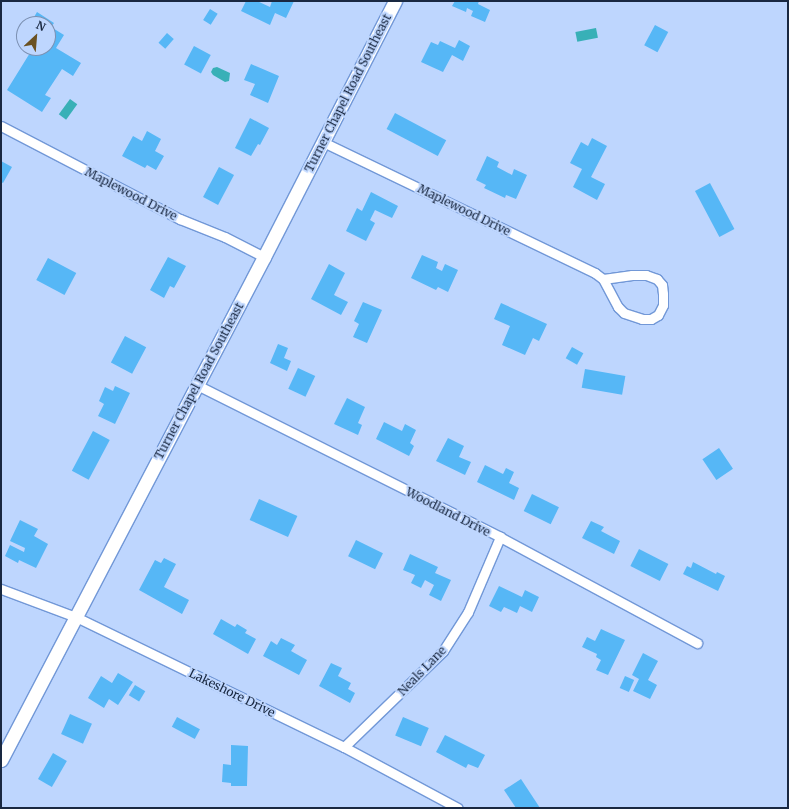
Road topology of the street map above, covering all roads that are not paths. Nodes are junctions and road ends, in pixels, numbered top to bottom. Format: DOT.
graph roads {
  1 [pos="395,1"];
  2 [pos="1,126"];
  3 [pos="323,142"];
  4 [pos="264,257"];
  5 [pos="603,280"];
  6 [pos="197,385"];
  7 [pos="500,537"];
  8 [pos="1,589"];
  9 [pos="76,617"];
  10 [pos="697,643"];
  11 [pos="344,747"];
  12 [pos="1,760"];
  13 [pos="458,808"];
  1 -- 3 [label="street, Turner Chapel Road Southeast"];
  2 -- 4 [label="street, Maplewood Drive"];
  3 -- 4 [label="street, Turner Chapel Road Southeast"];
  3 -- 5 [label="street, Maplewood Drive"];
  4 -- 6 [label="street, Turner Chapel Road Southeast"];
  5 -- 5 [label="street, Maplewood Drive"];
  6 -- 7 [label="street, Woodland Drive"];
  6 -- 9 [label="street, Turner Chapel Road Southeast"];
  7 -- 10 [label="street, Woodland Drive"];
  7 -- 11 [label="street, Neals Lane"];
  8 -- 9 [label="street, Lakeshore Drive"];
  9 -- 11 [label="street, Lakeshore Drive"];
  9 -- 12 [label="street, Turner Chapel Road Southeast"];
  11 -- 13 [label="street, Lakeshore Drive"];
}
